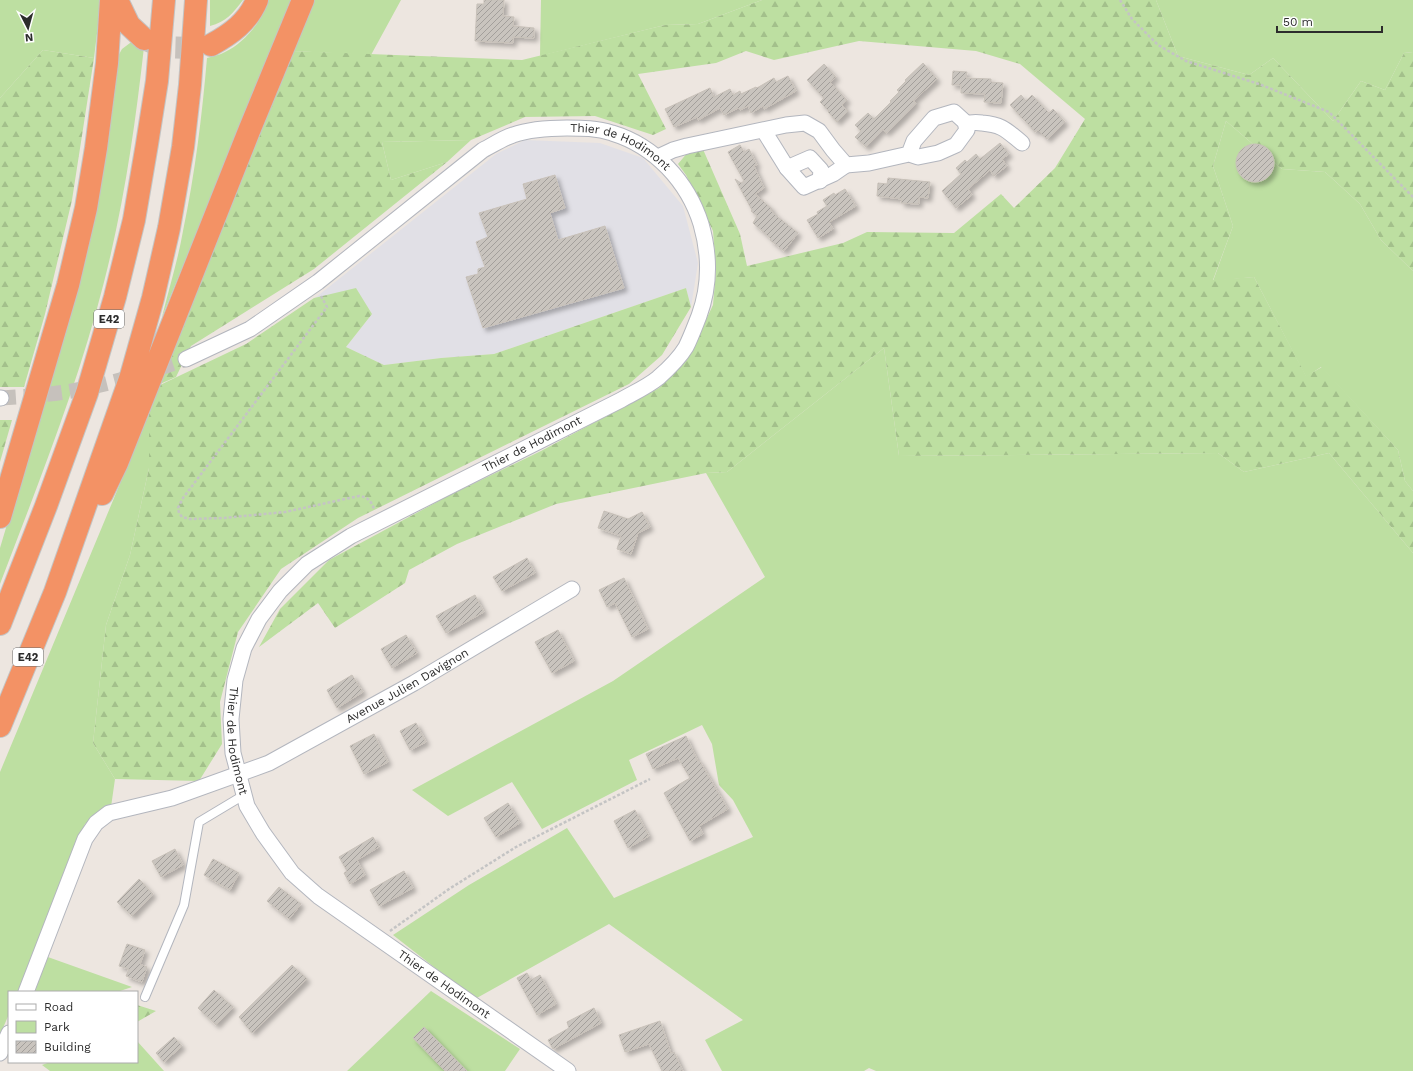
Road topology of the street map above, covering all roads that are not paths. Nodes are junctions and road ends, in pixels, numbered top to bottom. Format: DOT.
graph roads {
  1 [pos="111,0"];
  2 [pos="117,0"];
  3 [pos="164,0"];
  4 [pos="196,0"];
  5 [pos="257,0"];
  6 [pos="303,0"];
  7 [pos="144,39"];
  8 [pos="211,45"];
  9 [pos="966,124"];
  10 [pos="764,130"];
  11 [pos="1022,143"];
  12 [pos="909,154"];
  13 [pos="658,157"];
  14 [pos="846,165"];
  15 [pos="787,168"];
  16 [pos="820,181"];
  17 [pos="186,359"];
  18 [pos="0,517"];
  19 [pos="572,589"];
  20 [pos="55,592"];
  21 [pos="0,624"];
  22 [pos="0,726"];
  23 [pos="239,775"];
  24 [pos="244,795"];
  25 [pos="26,991"];
  26 [pos="145,997"];
  27 [pos="8,1036"];
  28 [pos="0,1053"];
  29 [pos="568,1071"];
  1 -- 18 [label="highway"];
  2 -- 7 [label="highway"];
  3 -- 21 [label="highway, E42"];
  4 -- 20 [label="highway, E42"];
  5 -- 8 [label="highway"];
  6 -- 20 [label="highway"];
  9 -- 11 [label="street"];
  9 -- 12 [label="street"];
  9 -- 12 [label="street"];
  10 -- 13 [label="street"];
  10 -- 14 [label="street"];
  10 -- 15 [label="street"];
  12 -- 14 [label="street"];
  13 -- 17 [label="street, Thier de Hodimont"];
  13 -- 23 [label="street, Thier de Hodimont"];
  14 -- 16 [label="street"];
  15 -- 16 [label="street"];
  15 -- 16 [label="street"];
  19 -- 23 [label="street, Avenue Julien Davignon"];
  20 -- 22 [label="highway, E42"];
  23 -- 24 [label="street, Thier de Hodimont"];
  23 -- 25 [label="street, Avenue Julien Davignon"];
  24 -- 26 [label="lane"];
  24 -- 29 [label="street, Thier de Hodimont"];
  27 -- 28 [label="street"];
}
